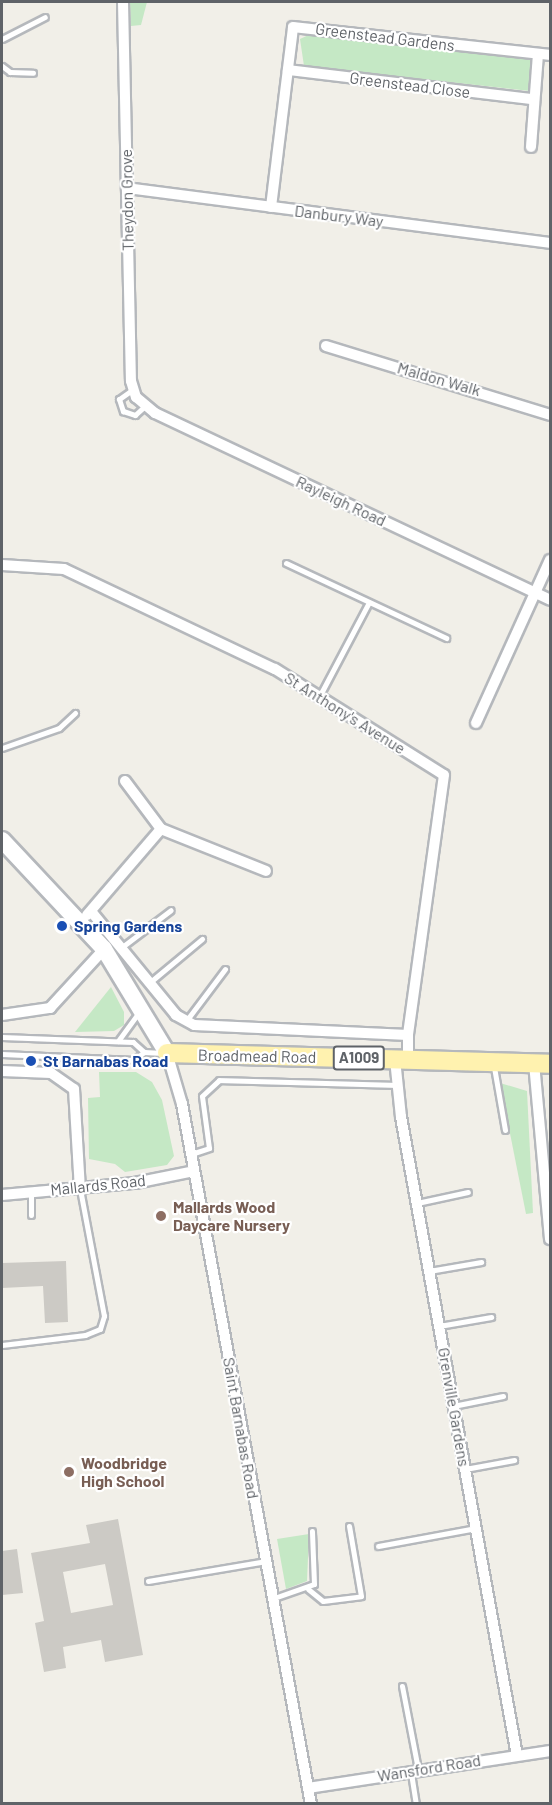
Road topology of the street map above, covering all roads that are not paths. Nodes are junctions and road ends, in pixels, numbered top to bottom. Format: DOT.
graph roads {
  1 [pos="123,2"];
  2 [pos="45,17"];
  3 [pos="2,39"];
  4 [pos="538,54"];
  5 [pos="550,55"];
  6 [pos="2,66"];
  7 [pos="288,70"];
  8 [pos="33,72"];
  9 [pos="532,99"];
  10 [pos="531,147"];
  11 [pos="127,188"];
  12 [pos="271,207"];
  13 [pos="550,243"];
  14 [pos="326,346"];
  15 [pos="134,393"];
  16 [pos="144,407"];
  17 [pos="550,415"];
  18 [pos="550,560"];
  19 [pos="286,563"];
  20 [pos="2,565"];
  21 [pos="536,594"];
  22 [pos="550,600"];
  23 [pos="369,602"];
  24 [pos="446,638"];
  25 [pos="319,697"];
  26 [pos="75,713"];
  27 [pos="476,723"];
  28 [pos="2,748"];
  29 [pos="125,781"];
  30 [pos="161,829"];
  31 [pos="2,840"];
  32 [pos="266,871"];
  33 [pos="171,910"];
  34 [pos="86,917"];
  35 [pos="202,939"];
  36 [pos="122,947"];
  37 [pos="104,949"];
  38 [pos="225,969"];
  39 [pos="148,984"];
  40 [pos="142,1006"];
  41 [pos="2,1015"];
  42 [pos="186,1021"];
  43 [pos="408,1035"];
  44 [pos="2,1037"];
  45 [pos="118,1041"];
  46 [pos="144,1052"];
  47 [pos="167,1053"];
  48 [pos="2,1054"];
  49 [pos="401,1059"];
  50 [pos="493,1062"];
  51 [pos="542,1064"];
  52 [pos="2,1071"];
  53 [pos="396,1085"];
  54 [pos="550,1114"];
  55 [pos="537,1116"];
  56 [pos="505,1130"];
  57 [pos="191,1154"];
  58 [pos="194,1171"];
  59 [pos="80,1189"];
  60 [pos="30,1192"];
  61 [pos="468,1192"];
  62 [pos="2,1195"];
  63 [pos="417,1203"];
  64 [pos="31,1215"];
  65 [pos="550,1239"];
  66 [pos="481,1262"];
  67 [pos="429,1272"];
  68 [pos="491,1317"];
  69 [pos="439,1326"];
  70 [pos="2,1345"];
  71 [pos="503,1396"];
  72 [pos="453,1407"];
  73 [pos="514,1460"];
  74 [pos="465,1469"];
  75 [pos="349,1526"];
  76 [pos="476,1528"];
  77 [pos="312,1531"];
  78 [pos="378,1546"];
  79 [pos="266,1561"];
  80 [pos="148,1581"];
  81 [pos="308,1589"];
  82 [pos="272,1598"];
  83 [pos="402,1686"];
  84 [pos="550,1751"];
  85 [pos="517,1755"];
  86 [pos="414,1769"];
  87 [pos="308,1788"];
  88 [pos="311,1803"];
  89 [pos="416,1803"];
  1 -- 11 [label="street, Theydon Grove"];
  2 -- 3 [label="lane"];
  4 -- 5 [label="street, Greenstead Gardens"];
  4 -- 7 [label="street, Greenstead Gardens"];
  4 -- 9 [label="street"];
  6 -- 8 [label="lane"];
  7 -- 9 [label="street, Greenstead Close"];
  7 -- 12 [label="street, Greenstead Gardens"];
  9 -- 10 [label="street"];
  11 -- 12 [label="street, Danbury Way"];
  11 -- 15 [label="street, Theydon Grove"];
  12 -- 13 [label="street, Danbury Way"];
  14 -- 17 [label="street, Maldon Walk"];
  15 -- 16 [label="street, Rayleigh Road"];
  15 -- 16 [label="lane"];
  16 -- 21 [label="street, Rayleigh Road"];
  18 -- 21 [label="street"];
  19 -- 23 [label="lane"];
  20 -- 25 [label="street, St Anthony's Avenue"];
  21 -- 22 [label="street, Rayleigh Road"];
  21 -- 27 [label="street"];
  23 -- 24 [label="lane"];
  23 -- 25 [label="lane"];
  25 -- 43 [label="street, St Anthony's Avenue"];
  26 -- 28 [label="lane"];
  29 -- 30 [label="street"];
  30 -- 32 [label="street"];
  30 -- 34 [label="street"];
  31 -- 34 [label="street"];
  33 -- 36 [label="lane"];
  34 -- 36 [label="street"];
  34 -- 37 [label="street"];
  35 -- 39 [label="lane"];
  36 -- 39 [label="street"];
  37 -- 40 [label="street"];
  37 -- 41 [label="street"];
  38 -- 42 [label="lane"];
  39 -- 42 [label="street"];
  40 -- 45 [label="lane"];
  40 -- 47 [label="street"];
  42 -- 43 [label="street"];
  43 -- 49 [label="street, St Anthony's Avenue"];
  44 -- 45 [label="lane, Broadmead Road / A1009"];
  45 -- 46 [label="lane, Broadmead Road / A1009"];
  46 -- 47 [label="lane, Broadmead Road / A1009"];
  46 -- 48 [label="lane, Broadmead Road / A1009"];
  47 -- 49 [label="main road, Broadmead Road / A1009"];
  47 -- 57 [label="street, Saint Barnabas Road"];
  49 -- 50 [label="main road, Broadmead Road / A1009"];
  49 -- 53 [label="street, Grenville Gardens"];
  50 -- 51 [label="main road, Broadmead Road / A1009"];
  50 -- 56 [label="lane"];
  51 -- 55 [label="street"];
  52 -- 59 [label="street"];
  53 -- 57 [label="lane, Broadmead Road"];
  53 -- 63 [label="street, Grenville Gardens"];
  54 -- 55 [label="street"];
  55 -- 65 [label="street"];
  57 -- 58 [label="street, Saint Barnabas Road"];
  58 -- 59 [label="street, Mallards Road"];
  58 -- 79 [label="street, Saint Barnabas Road"];
  59 -- 60 [label="street, Mallards Road"];
  59 -- 70 [label="lane"];
  60 -- 62 [label="street, Mallards Road"];
  60 -- 64 [label="lane"];
  61 -- 63 [label="lane"];
  63 -- 67 [label="street, Grenville Gardens"];
  66 -- 67 [label="lane"];
  67 -- 69 [label="street, Grenville Gardens"];
  68 -- 69 [label="lane"];
  69 -- 72 [label="street, Grenville Gardens"];
  71 -- 72 [label="lane"];
  72 -- 74 [label="street, Grenville Gardens"];
  73 -- 74 [label="lane"];
  74 -- 76 [label="street, Grenville Gardens"];
  75 -- 81 [label="lane"];
  76 -- 78 [label="lane"];
  76 -- 85 [label="street, Grenville Gardens"];
  77 -- 81 [label="lane"];
  79 -- 80 [label="lane"];
  79 -- 82 [label="street, Saint Barnabas Road"];
  81 -- 82 [label="lane"];
  82 -- 87 [label="street, Saint Barnabas Road"];
  83 -- 86 [label="lane"];
  84 -- 85 [label="street, Wansford Road"];
  85 -- 86 [label="street, Wansford Road"];
  86 -- 87 [label="street, Wansford Road"];
  86 -- 89 [label="lane"];
  87 -- 88 [label="street, Saint Barnabas Road"];
}
